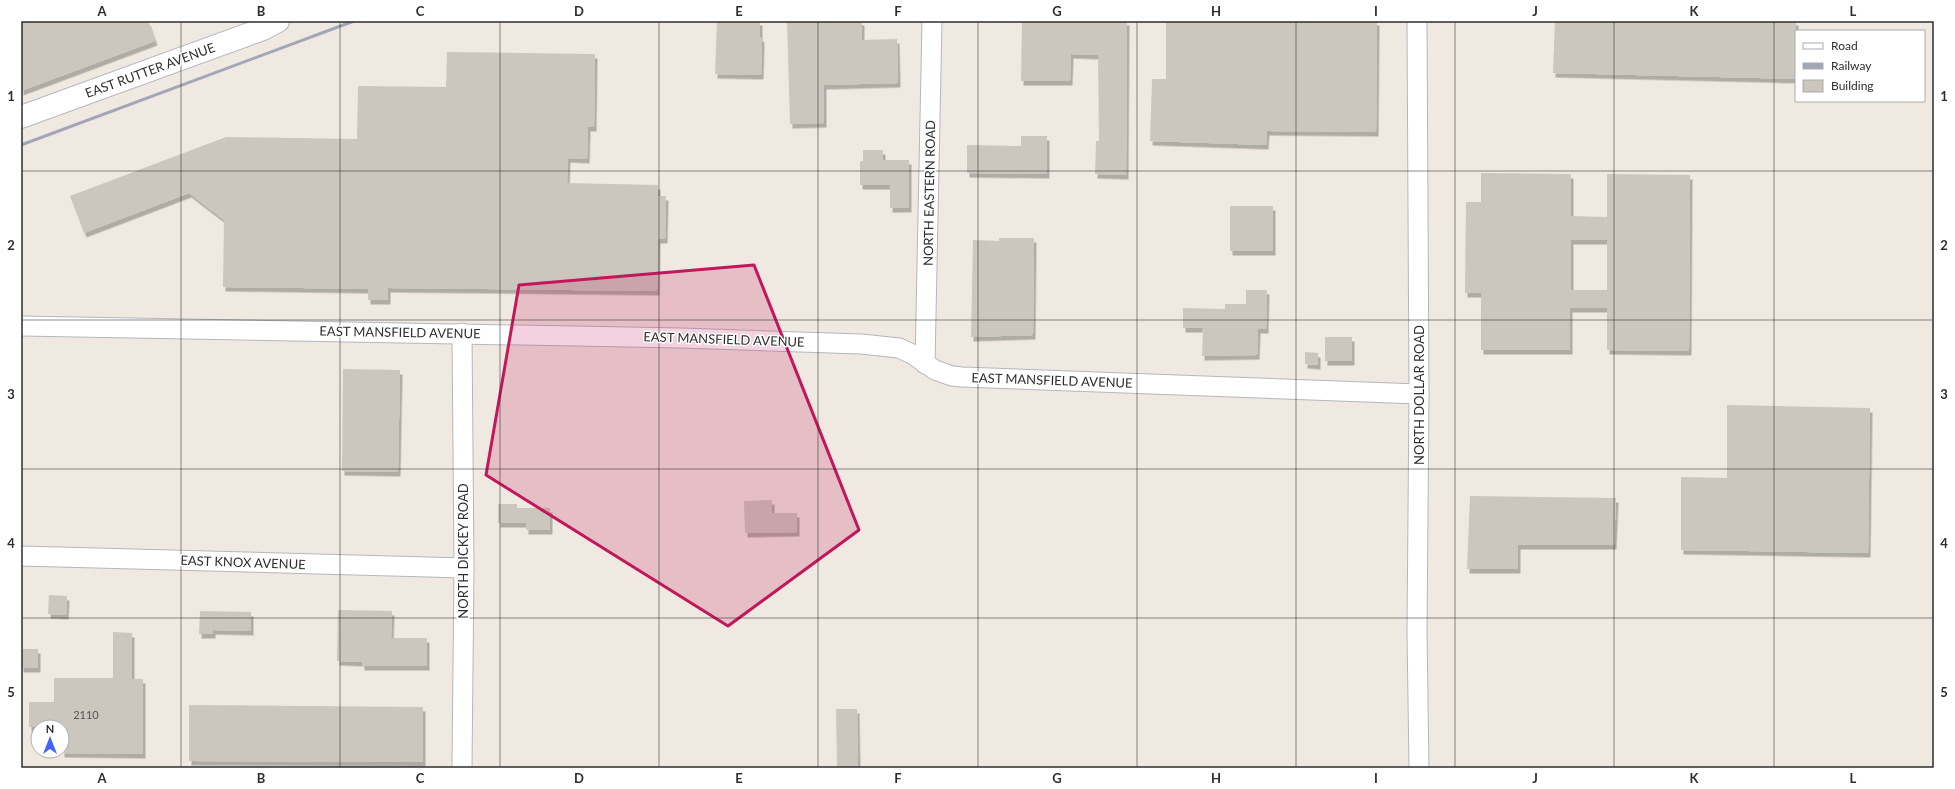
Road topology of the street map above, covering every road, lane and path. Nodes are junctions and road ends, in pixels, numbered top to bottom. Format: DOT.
graph roads {
  1 [pos="278,21"];
  2 [pos="932,21"];
  3 [pos="1417,21"];
  4 [pos="21,116"];
  5 [pos="21,326"];
  6 [pos="462,333"];
  7 [pos="925,364"];
  8 [pos="1419,394"];
  9 [pos="21,556"];
  10 [pos="464,568"];
  11 [pos="462,768"];
  12 [pos="1419,768"];
  1 -- 4 [label="street, EAST RUTTER AVENUE"];
  2 -- 7 [label="street, NORTH EASTERN ROAD"];
  3 -- 8 [label="street, NORTH DOLLAR ROAD"];
  5 -- 6 [label="street, EAST MANSFIELD AVENUE"];
  6 -- 7 [label="street, EAST MANSFIELD AVENUE"];
  6 -- 10 [label="street, NORTH DICKEY ROAD"];
  7 -- 8 [label="street, EAST MANSFIELD AVENUE"];
  8 -- 12 [label="street, NORTH DOLLAR ROAD"];
  9 -- 10 [label="street, EAST KNOX AVENUE"];
  10 -- 11 [label="street, NORTH DICKEY ROAD"];
}
